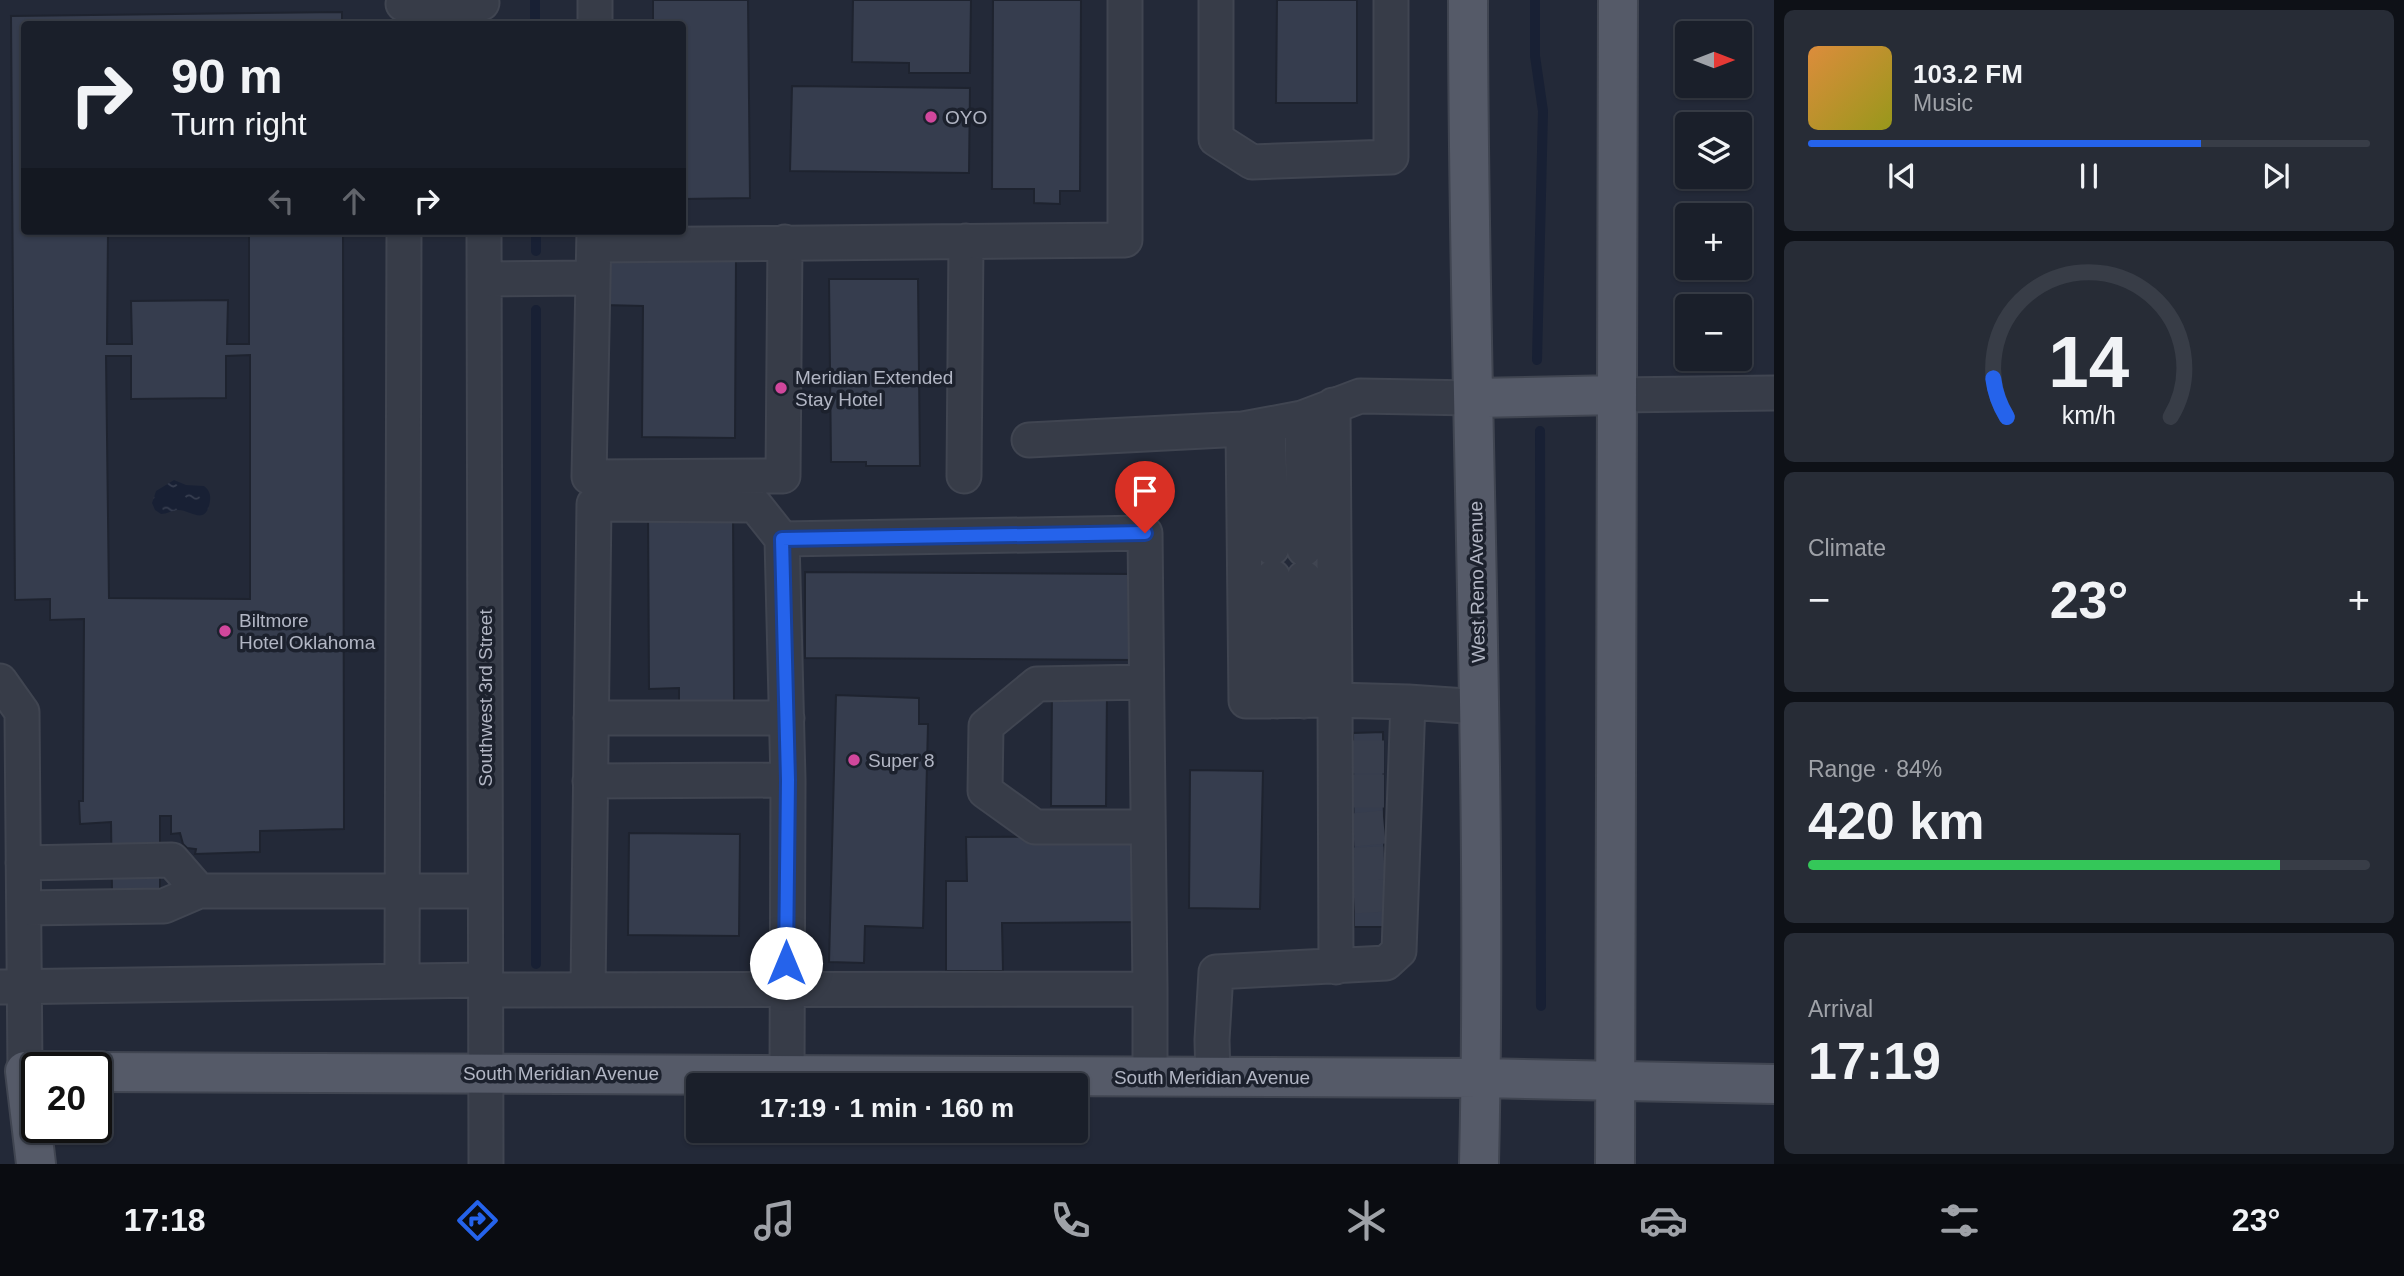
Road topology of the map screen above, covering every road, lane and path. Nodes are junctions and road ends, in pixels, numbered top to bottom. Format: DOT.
graph roads {
  1 [pos="595,0"];
  2 [pos="1125,0"];
  3 [pos="1216,0"];
  4 [pos="1391,0"];
  5 [pos="1468,0"];
  6 [pos="1618,0"];
  7 [pos="482,9"];
  8 [pos="403,10"];
  9 [pos="594,21"];
  10 [pos="404,235"];
  11 [pos="484,235"];
  12 [pos="594,238"];
  13 [pos="966,241"];
  14 [pos="785,242"];
  15 [pos="592,278"];
  16 [pos="484,279"];
  17 [pos="1774,393"];
  18 [pos="1617,395"];
  19 [pos="1474,398"];
  20 [pos="1333,405"];
  21 [pos="1302,418"];
  22 [pos="1255,427"];
  23 [pos="1029,440"];
  24 [pos="964,476"];
  25 [pos="782,539"];
  26 [pos="1288,563"];
  27 [pos="0,681"];
  28 [pos="1146,682"];
  29 [pos="1306,701"];
  30 [pos="1408,702"];
  31 [pos="1479,707"];
  32 [pos="11,712"];
  33 [pos="592,718"];
  34 [pos="787,718"];
  35 [pos="1370,757"];
  36 [pos="788,780"];
  37 [pos="590,781"];
  38 [pos="1369,791"];
  39 [pos="1148,827"];
  40 [pos="1369,828"];
  41 [pos="23,863"];
  42 [pos="1369,880"];
  43 [pos="199,891"];
  44 [pos="402,891"];
  45 [pos="485,891"];
  46 [pos="24,908"];
  47 [pos="1336,967"];
  48 [pos="402,981"];
  49 [pos="485,985"];
  50 [pos="12,987"];
  51 [pos="786,989"];
  52 [pos="1150,989"];
  53 [pos="588,990"];
  54 [pos="20,1072"];
  55 [pos="112,1072"];
  56 [pos="485,1072"];
  57 [pos="686,1073"];
  58 [pos="787,1073"];
  59 [pos="1088,1077"];
  60 [pos="1150,1078"];
  61 [pos="1213,1078"];
  62 [pos="1481,1078"];
  63 [pos="1615,1079"];
  64 [pos="1774,1084"];
  65 [pos="36,1164"];
  66 [pos="486,1164"];
  67 [pos="1479,1164"];
  68 [pos="1615,1164"];
  1 -- 9 [label="street"];
  2 -- 13 [label="street"];
  3 -- 4 [label="street"];
  5 -- 19 [label="main road, West Reno Avenue"];
  6 -- 18 [label="main road"];
  7 -- 8 [label="street"];
  10 -- 44 [label="street"];
  11 -- 16 [label="street, Southwest 3rd Street"];
  12 -- 14 [label="street"];
  12 -- 15 [label="street"];
  13 -- 14 [label="street"];
  13 -- 24 [label="street"];
  14 -- 15 [label="street"];
  15 -- 16 [label="street"];
  16 -- 45 [label="street, Southwest 3rd Street"];
  17 -- 18 [label="street"];
  18 -- 19 [label="main road"];
  18 -- 63 [label="main road"];
  19 -- 20 [label="street"];
  19 -- 31 [label="main road, West Reno Avenue"];
  20 -- 21 [label="street"];
  20 -- 29 [label="street"];
  21 -- 22 [label="street"];
  21 -- 26 [label="street"];
  22 -- 23 [label="street"];
  22 -- 26 [label="street"];
  22 -- 29 [label="street"];
  25 -- 28 [label="street"];
  25 -- 33 [label="street"];
  25 -- 34 [label="street"];
  26 -- 29 [label="street"];
  27 -- 32 [label="street"];
  28 -- 39 [label="street"];
  28 -- 39 [label="street"];
  29 -- 30 [label="street"];
  29 -- 35 [label="street"];
  30 -- 31 [label="street"];
  30 -- 35 [label="street"];
  31 -- 62 [label="main road, West Reno Avenue"];
  32 -- 41 [label="street"];
  33 -- 34 [label="street"];
  33 -- 37 [label="street"];
  34 -- 36 [label="street"];
  35 -- 38 [label="street"];
  35 -- 38 [label="street"];
  36 -- 37 [label="street"];
  36 -- 51 [label="street"];
  37 -- 53 [label="street"];
  38 -- 40 [label="street"];
  38 -- 40 [label="street"];
  39 -- 52 [label="street"];
  40 -- 42 [label="street"];
  40 -- 42 [label="street"];
  41 -- 43 [label="street"];
  41 -- 46 [label="street"];
  42 -- 47 [label="street"];
  42 -- 47 [label="street"];
  43 -- 44 [label="street"];
  43 -- 46 [label="street"];
  44 -- 45 [label="street"];
  44 -- 48 [label="street"];
  45 -- 49 [label="street, Southwest 3rd Street"];
  46 -- 50 [label="street"];
  47 -- 61 [label="street"];
  48 -- 49 [label="street"];
  48 -- 50 [label="street"];
  49 -- 53 [label="street"];
  49 -- 56 [label="street, Southwest 3rd Street"];
  50 -- 54 [label="street"];
  51 -- 52 [label="street"];
  51 -- 53 [label="street"];
  51 -- 58 [label="street"];
  52 -- 60 [label="street"];
  54 -- 65 [label="main road"];
  55 -- 56 [label="main road, South Meridian Avenue"];
  56 -- 57 [label="main road, South Meridian Avenue"];
  56 -- 66 [label="street, Southwest 3rd Street"];
  59 -- 60 [label="main road, South Meridian Avenue"];
  60 -- 61 [label="main road, South Meridian Avenue"];
  61 -- 62 [label="main road, South Meridian Avenue"];
  62 -- 63 [label="main road, South Meridian Avenue"];
  62 -- 67 [label="main road, West Reno Avenue"];
  63 -- 64 [label="main road, South Meridian Avenue"];
  63 -- 68 [label="main road"];
}
